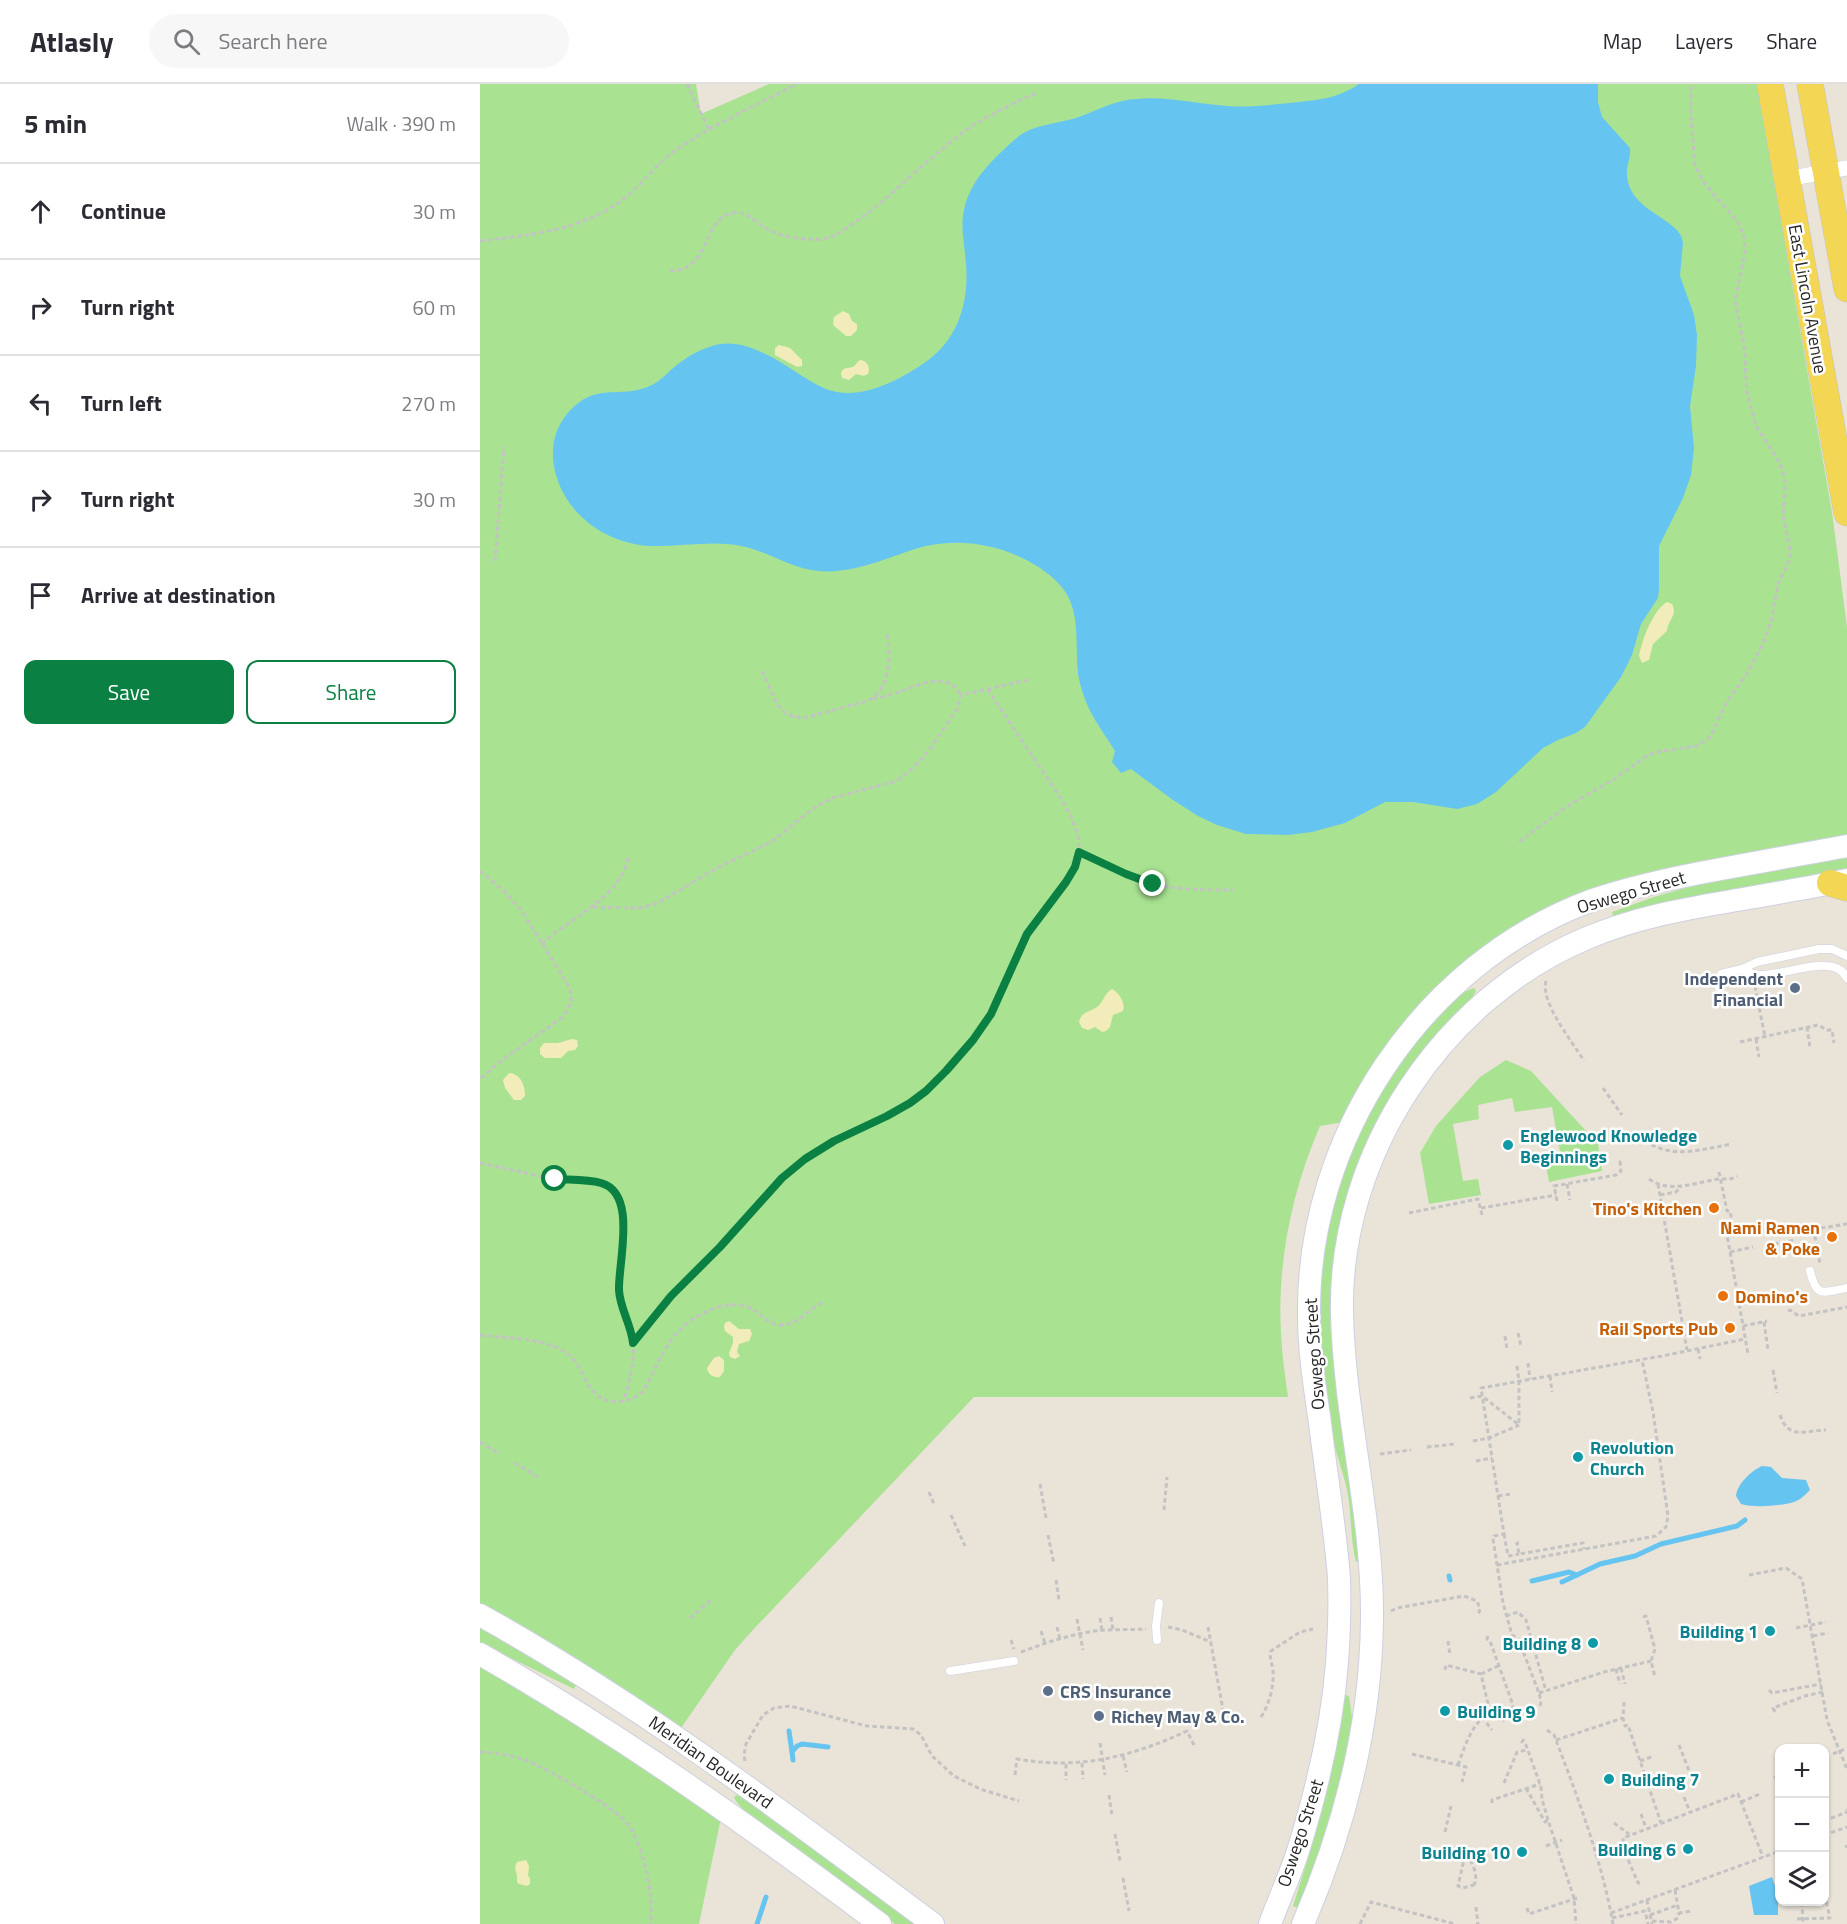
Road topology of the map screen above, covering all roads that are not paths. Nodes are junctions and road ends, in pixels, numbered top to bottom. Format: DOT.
graph roads {
  1 [pos="1770,84"];
  2 [pos="1810,84"];
  3 [pos="1836,170"];
  4 [pos="1787,179"];
  5 [pos="1847,289"];
  6 [pos="1847,513"];
  7 [pos="1847,846"];
  8 [pos="1841,884"];
  9 [pos="1847,956"];
  10 [pos="1742,969"];
  11 [pos="1847,978"];
  12 [pos="1719,988"];
  13 [pos="1810,1271"];
  14 [pos="1847,1288"];
  15 [pos="1159,1603"];
  16 [pos="480,1615"];
  17 [pos="1157,1640"];
  18 [pos="480,1654"];
  19 [pos="1014,1661"];
  20 [pos="950,1671"];
  21 [pos="880,1924"];
  22 [pos="933,1924"];
  23 [pos="1270,1924"];
  24 [pos="1303,1924"];
  1 -- 4 [label="main road, East Lincoln Avenue"];
  2 -- 3 [label="main road"];
  3 -- 4 [label="street"];
  3 -- 5 [label="main road"];
  4 -- 6 [label="main road, East Lincoln Avenue"];
  7 -- 23 [label="main road, Oswego Street"];
  8 -- 24 [label="main road, Oswego Street"];
  9 -- 10 [label="lane"];
  10 -- 11 [label="lane"];
  10 -- 12 [label="lane"];
  13 -- 14 [label="lane"];
  15 -- 17 [label="lane"];
  16 -- 22 [label="main road, Meridian Boulevard"];
  18 -- 21 [label="main road, Meridian Boulevard"];
  19 -- 20 [label="lane"];
}
